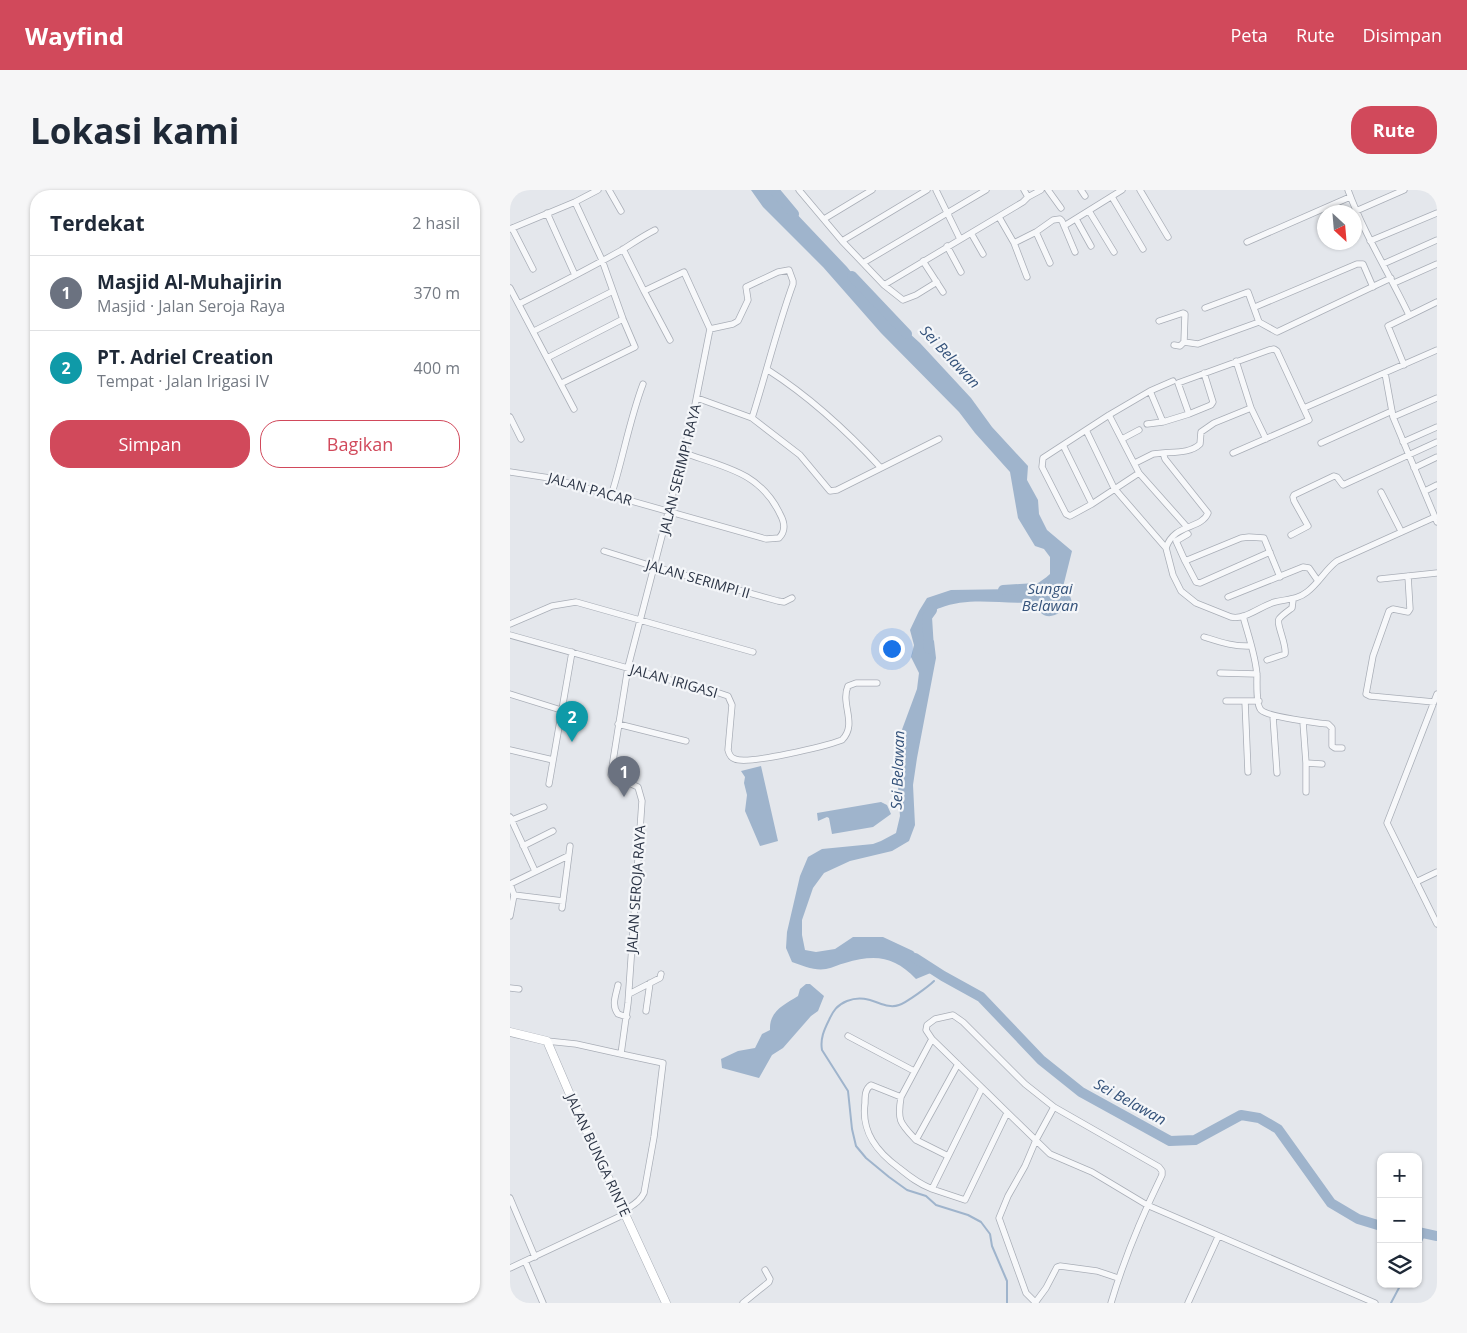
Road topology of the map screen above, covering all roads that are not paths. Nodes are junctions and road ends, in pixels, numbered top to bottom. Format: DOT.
graph roads {
  1 [pos="598,190"];
  2 [pos="609,190"];
  3 [pos="872,190"];
  4 [pos="926,190"];
  5 [pos="936,190"];
  6 [pos="986,190"];
  7 [pos="1024,190"];
  8 [pos="1041,190"];
  9 [pos="1048,190"];
  10 [pos="1081,190"];
  11 [pos="1122,190"];
  12 [pos="1140,190"];
  13 [pos="1348,190"];
  14 [pos="1404,190"];
  15 [pos="803,191"];
  16 [pos="1085,196"];
  17 [pos="1028,197"];
  18 [pos="1112,197"];
  19 [pos="1350,197"];
  20 [pos="576,202"];
  21 [pos="1353,205"];
  22 [pos="1062,208"];
  23 [pos="1362,209"];
  24 [pos="1089,210"];
  25 [pos="622,212"];
  26 [pos="547,213"];
  27 [pos="1437,213"];
  28 [pos="946,214"];
  29 [pos="999,217"];
  30 [pos="824,219"];
  31 [pos="1076,219"];
  32 [pos="1362,224"];
  33 [pos="1064,226"];
  34 [pos="511,229"];
  35 [pos="655,230"];
  36 [pos="1036,232"];
  37 [pos="971,233"];
  38 [pos="1168,237"];
  39 [pos="960,240"];
  40 [pos="1437,240"];
  41 [pos="842,241"];
  42 [pos="1370,241"];
  43 [pos="1247,242"];
  44 [pos="1014,243"];
  45 [pos="947,246"];
  46 [pos="1091,246"];
  47 [pos="623,249"];
  48 [pos="1143,249"];
  49 [pos="1075,252"];
  50 [pos="1114,252"];
  51 [pos="983,254"];
  52 [pos="602,260"];
  53 [pos="923,261"];
  54 [pos="863,263"];
  55 [pos="1050,263"];
  56 [pos="1383,264"];
  57 [pos="1437,264"];
  58 [pos="533,269"];
  59 [pos="961,272"];
  60 [pos="575,275"];
  61 [pos="1027,276"];
  62 [pos="1393,281"];
  63 [pos="937,282"];
  64 [pos="884,285"];
  65 [pos="1373,287"];
  66 [pos="510,288"];
  67 [pos="613,291"];
  68 [pos="644,291"];
  69 [pos="943,292"];
  70 [pos="1437,302"];
  71 [pos="518,304"];
  72 [pos="1255,307"];
  73 [pos="1205,308"];
  74 [pos="1409,315"];
  75 [pos="623,319"];
  76 [pos="1159,321"];
  77 [pos="1259,322"];
  78 [pos="710,329"];
  79 [pos="534,331"];
  80 [pos="670,340"];
  81 [pos="1187,343"];
  82 [pos="1174,345"];
  83 [pos="1437,350"];
  84 [pos="547,358"];
  85 [pos="1236,361"];
  86 [pos="1404,365"];
  87 [pos="768,370"];
  88 [pos="1204,373"];
  89 [pos="1385,373"];
  90 [pos="1174,381"];
  91 [pos="562,383"];
  92 [pos="643,384"];
  93 [pos="1150,391"];
  94 [pos="697,398"];
  95 [pos="1437,398"];
  96 [pos="1251,408"];
  97 [pos="1304,408"];
  98 [pos="574,409"];
  99 [pos="1189,414"];
  100 [pos="1392,414"];
  101 [pos="1109,415"];
  102 [pos="510,417"];
  103 [pos="752,418"];
  104 [pos="1163,422"];
  105 [pos="1147,424"];
  106 [pos="1437,426"];
  107 [pos="1086,430"];
  108 [pos="1139,430"];
  109 [pos="521,439"];
  110 [pos="939,439"];
  111 [pos="1122,439"];
  112 [pos="1266,439"];
  113 [pos="1403,442"];
  114 [pos="1437,442"];
  115 [pos="1321,443"];
  116 [pos="1063,445"];
  117 [pos="1163,453"];
  118 [pos="1233,453"];
  119 [pos="684,454"];
  120 [pos="1408,455"];
  121 [pos="1437,457"];
  122 [pos="1135,463"];
  123 [pos="881,468"];
  124 [pos="1414,468"];
  125 [pos="510,472"];
  126 [pos="1139,473"];
  127 [pos="1437,485"];
  128 [pos="1114,488"];
  129 [pos="1381,492"];
  130 [pos="1424,492"];
  131 [pos="611,496"];
  132 [pos="1092,504"];
  133 [pos="669,512"];
  134 [pos="1436,519"];
  135 [pos="1187,527"];
  136 [pos="1401,531"];
  137 [pos="1188,534"];
  138 [pos="1290,535"];
  139 [pos="1166,548"];
  140 [pos="604,551"];
  141 [pos="1270,552"];
  142 [pos="1185,561"];
  143 [pos="655,567"];
  144 [pos="1437,572"];
  145 [pos="1408,576"];
  146 [pos="1280,577"];
  147 [pos="1380,579"];
  148 [pos="1318,581"];
  149 [pos="1228,597"];
  150 [pos="792,598"];
  151 [pos="1293,600"];
  152 [pos="1244,616"];
  153 [pos="641,621"];
  154 [pos="510,624"];
  155 [pos="510,635"];
  156 [pos="1204,637"];
  157 [pos="1251,646"];
  158 [pos="572,652"];
  159 [pos="754,652"];
  160 [pos="1267,660"];
  161 [pos="628,667"];
  162 [pos="1220,673"];
  163 [pos="1257,674"];
  164 [pos="877,683"];
  165 [pos="510,694"];
  166 [pos="1437,694"];
  167 [pos="1226,701"];
  168 [pos="1245,701"];
  169 [pos="1259,701"];
  170 [pos="1434,702"];
  171 [pos="562,710"];
  172 [pos="1273,716"];
  173 [pos="1303,722"];
  174 [pos="618,724"];
  175 [pos="686,741"];
  176 [pos="1342,748"];
  177 [pos="510,750"];
  178 [pos="553,760"];
  179 [pos="1306,763"];
  180 [pos="1322,764"];
  181 [pos="1248,772"];
  182 [pos="1276,773"];
  183 [pos="549,784"];
  184 [pos="1306,792"];
  185 [pos="544,806"];
  186 [pos="511,819"];
  187 [pos="553,831"];
  188 [pos="523,846"];
  189 [pos="570,846"];
  190 [pos="568,856"];
  191 [pos="535,871"];
  192 [pos="1437,872"];
  193 [pos="1416,882"];
  194 [pos="510,884"];
  195 [pos="514,895"];
  196 [pos="563,901"];
  197 [pos="562,908"];
  198 [pos="510,916"];
  199 [pos="1437,924"];
  200 [pos="662,974"];
  201 [pos="650,983"];
  202 [pos="618,985"];
  203 [pos="510,988"];
  204 [pos="519,989"];
  205 [pos="629,994"];
  206 [pos="646,1011"];
  207 [pos="627,1017"];
  208 [pos="510,1032"];
  209 [pos="848,1036"];
  210 [pos="932,1039"];
  211 [pos="548,1042"];
  212 [pos="621,1054"];
  213 [pos="958,1064"];
  214 [pos="914,1071"];
  215 [pos="982,1088"];
  216 [pos="901,1097"];
  217 [pos="1054,1107"];
  218 [pos="1007,1113"];
  219 [pos="916,1140"];
  220 [pos="1036,1140"];
  221 [pos="948,1156"];
  222 [pos="932,1188"];
  223 [pos="510,1198"];
  224 [pos="1148,1205"];
  225 [pos="624,1212"];
  226 [pos="1218,1237"];
  227 [pos="535,1257"];
  228 [pos="525,1261"];
  229 [pos="510,1268"];
  230 [pos="765,1270"];
  231 [pos="1118,1278"];
  232 [pos="543,1303"];
  233 [pos="666,1303"];
  234 [pos="743,1303"];
  235 [pos="1036,1303"];
  236 [pos="1111,1303"];
  237 [pos="1188,1303"];
  238 [pos="1375,1303"];
  1 -- 20 [label="street"];
  2 -- 25 [label="street"];
  3 -- 30 [label="street"];
  4 -- 41 [label="street"];
  5 -- 28 [label="street"];
  6 -- 28 [label="street"];
  7 -- 17 [label="street"];
  8 -- 17 [label="street"];
  9 -- 22 [label="street"];
  10 -- 16 [label="street"];
  11 -- 18 [label="street"];
  12 -- 38 [label="street"];
  13 -- 19 [label="street"];
  14 -- 23 [label="street"];
  15 -- 30 [label="street"];
  17 -- 29 [label="street"];
  18 -- 24 [label="street"];
  18 -- 48 [label="street"];
  19 -- 21 [label="street"];
  19 -- 43 [label="street"];
  20 -- 26 [label="street"];
  20 -- 52 [label="street"];
  24 -- 31 [label="street"];
  24 -- 50 [label="street"];
  26 -- 34 [label="street"];
  26 -- 60 [label="street"];
  27 -- 42 [label="street"];
  28 -- 39 [label="street"];
  28 -- 54 [label="street"];
  29 -- 37 [label="street"];
  29 -- 44 [label="street"];
  30 -- 41 [label="street"];
  31 -- 33 [label="street"];
  31 -- 46 [label="street"];
  32 -- 42 [label="street"];
  33 -- 36 [label="street"];
  33 -- 49 [label="street"];
  34 -- 58 [label="street"];
  35 -- 47 [label="street"];
  36 -- 44 [label="street"];
  36 -- 55 [label="street"];
  37 -- 39 [label="street"];
  37 -- 51 [label="street"];
  39 -- 45 [label="street"];
  40 -- 56 [label="street"];
  41 -- 54 [label="street"];
  42 -- 56 [label="street"];
  44 -- 61 [label="street"];
  45 -- 53 [label="street"];
  45 -- 59 [label="street"];
  47 -- 52 [label="street"];
  47 -- 68 [label="street"];
  52 -- 60 [label="street"];
  52 -- 67 [label="street"];
  53 -- 63 [label="street"];
  53 -- 64 [label="street"];
  54 -- 64 [label="street"];
  56 -- 62 [label="street"];
  57 -- 62 [label="street"];
  60 -- 71 [label="street"];
  62 -- 65 [label="street"];
  62 -- 74 [label="street"];
  63 -- 64 [label="street"];
  63 -- 69 [label="street"];
  65 -- 72 [label="street"];
  65 -- 77 [label="street"];
  66 -- 71 [label="street"];
  67 -- 75 [label="street"];
  67 -- 79 [label="street"];
  68 -- 78 [label="street"];
  68 -- 80 [label="street"];
  70 -- 74 [label="street"];
  71 -- 79 [label="street"];
  72 -- 73 [label="street"];
  72 -- 77 [label="street"];
  74 -- 86 [label="street"];
  75 -- 84 [label="street"];
  75 -- 91 [label="street"];
  76 -- 81 [label="street"];
  77 -- 81 [label="street"];
  78 -- 87 [label="street"];
  78 -- 94 [label="street, JALAN SERIMPI RAYA"];
  79 -- 84 [label="street"];
  81 -- 82 [label="street"];
  83 -- 86 [label="street"];
  84 -- 91 [label="street"];
  85 -- 88 [label="street"];
  85 -- 96 [label="street"];
  85 -- 97 [label="street"];
  86 -- 89 [label="street"];
  87 -- 103 [label="street"];
  87 -- 123 [label="street"];
  88 -- 99 [label="street"];
  88 -- 99 [label="street"];
  89 -- 97 [label="street"];
  89 -- 100 [label="street"];
  90 -- 93 [label="street"];
  91 -- 98 [label="street"];
  92 -- 131 [label="street"];
  93 -- 101 [label="street"];
  93 -- 104 [label="street"];
  94 -- 103 [label="street"];
  94 -- 119 [label="street, JALAN SERIMPI RAYA"];
  95 -- 100 [label="street"];
  96 -- 112 [label="street"];
  96 -- 117 [label="street"];
  97 -- 112 [label="street"];
  99 -- 104 [label="street"];
  100 -- 113 [label="street"];
  100 -- 115 [label="street"];
  101 -- 107 [label="street"];
  101 -- 111 [label="street"];
  102 -- 109 [label="street"];
  103 -- 123 [label="street"];
  104 -- 105 [label="street"];
  106 -- 113 [label="street"];
  107 -- 116 [label="street"];
  107 -- 128 [label="street"];
  108 -- 111 [label="street"];
  110 -- 123 [label="street"];
  111 -- 122 [label="street"];
  112 -- 118 [label="street"];
  113 -- 120 [label="street"];
  114 -- 120 [label="street"];
  116 -- 132 [label="street"];
  116 -- 132 [label="street"];
  117 -- 122 [label="street"];
  117 -- 135 [label="street"];
  119 -- 133 [label="street, JALAN SERIMPI RAYA"];
  119 -- 133 [label="street, JALAN PACAR"];
  120 -- 124 [label="street"];
  120 -- 138 [label="street"];
  121 -- 124 [label="street"];
  122 -- 126 [label="street"];
  124 -- 130 [label="street"];
  125 -- 131 [label="street, JALAN PACAR"];
  126 -- 128 [label="street"];
  126 -- 135 [label="street"];
  127 -- 130 [label="street"];
  128 -- 132 [label="street"];
  128 -- 139 [label="street"];
  129 -- 136 [label="street"];
  130 -- 134 [label="street"];
  131 -- 133 [label="street, JALAN PACAR"];
  133 -- 143 [label="street, JALAN SERIMPI RAYA"];
  134 -- 136 [label="street"];
  135 -- 139 [label="street"];
  136 -- 148 [label="street"];
  137 -- 142 [label="street"];
  139 -- 152 [label="street"];
  140 -- 143 [label="street, JALAN SERIMPI II"];
  141 -- 142 [label="street"];
  141 -- 142 [label="street"];
  141 -- 146 [label="street"];
  143 -- 150 [label="street, JALAN SERIMPI II"];
  143 -- 153 [label="street, JALAN SERIMPI RAYA"];
  144 -- 145 [label="street"];
  145 -- 147 [label="street"];
  145 -- 170 [label="street"];
  146 -- 148 [label="street"];
  146 -- 149 [label="street"];
  148 -- 151 [label="street"];
  151 -- 152 [label="street"];
  151 -- 160 [label="street"];
  152 -- 157 [label="street"];
  153 -- 154 [label="street"];
  153 -- 159 [label="street"];
  153 -- 161 [label="street, JALAN SERIMPI RAYA"];
  155 -- 158 [label="street, JALAN IRIGASI"];
  156 -- 157 [label="street"];
  157 -- 163 [label="street"];
  158 -- 161 [label="street, JALAN IRIGASI"];
  158 -- 171 [label="street"];
  161 -- 164 [label="street, JALAN IRIGASI"];
  161 -- 174 [label="street, JALAN SEROJA RAYA"];
  162 -- 163 [label="street"];
  163 -- 169 [label="street"];
  165 -- 171 [label="street"];
  166 -- 170 [label="street"];
  167 -- 168 [label="street"];
  168 -- 169 [label="street"];
  168 -- 181 [label="street"];
  169 -- 172 [label="street"];
  170 -- 193 [label="street"];
  171 -- 178 [label="street"];
  172 -- 173 [label="street"];
  172 -- 182 [label="street"];
  173 -- 176 [label="street"];
  173 -- 179 [label="street"];
  174 -- 175 [label="street"];
  174 -- 205 [label="street, JALAN SEROJA RAYA"];
  177 -- 178 [label="street"];
  178 -- 183 [label="street"];
  179 -- 180 [label="street"];
  179 -- 184 [label="street"];
  185 -- 186 [label="street"];
  186 -- 188 [label="street"];
  187 -- 188 [label="street"];
  188 -- 191 [label="street"];
  189 -- 190 [label="street"];
  190 -- 191 [label="street"];
  190 -- 196 [label="street"];
  191 -- 194 [label="street"];
  192 -- 193 [label="street"];
  193 -- 199 [label="street"];
  194 -- 195 [label="street"];
  195 -- 196 [label="street"];
  195 -- 198 [label="street"];
  196 -- 197 [label="street"];
  200 -- 201 [label="street"];
  201 -- 205 [label="street"];
  201 -- 206 [label="street"];
  202 -- 207 [label="street"];
  203 -- 204 [label="street"];
  205 -- 207 [label="street, JALAN SEROJA RAYA"];
  207 -- 212 [label="street, JALAN SEROJA RAYA"];
  208 -- 211 [label="street"];
  209 -- 214 [label="street"];
  210 -- 213 [label="street"];
  210 -- 214 [label="street"];
  210 -- 217 [label="street"];
  211 -- 212 [label="street"];
  211 -- 225 [label="street, JALAN BUNGA RINTE"];
  212 -- 225 [label="street"];
  213 -- 215 [label="street"];
  213 -- 219 [label="street"];
  214 -- 216 [label="street"];
  215 -- 218 [label="street"];
  215 -- 221 [label="street"];
  216 -- 219 [label="street"];
  216 -- 222 [label="street"];
  217 -- 220 [label="street"];
  217 -- 224 [label="street"];
  218 -- 220 [label="street"];
  218 -- 222 [label="street"];
  219 -- 221 [label="street"];
  220 -- 224 [label="street"];
  220 -- 235 [label="street"];
  221 -- 222 [label="street"];
  223 -- 227 [label="street"];
  224 -- 226 [label="street"];
  224 -- 231 [label="street"];
  225 -- 227 [label="street"];
  225 -- 233 [label="street, JALAN BUNGA RINTE"];
  226 -- 237 [label="street"];
  226 -- 238 [label="street"];
  227 -- 228 [label="street"];
  228 -- 229 [label="street"];
  228 -- 232 [label="street"];
  230 -- 234 [label="street"];
  231 -- 235 [label="street"];
  231 -- 236 [label="street"];
}
